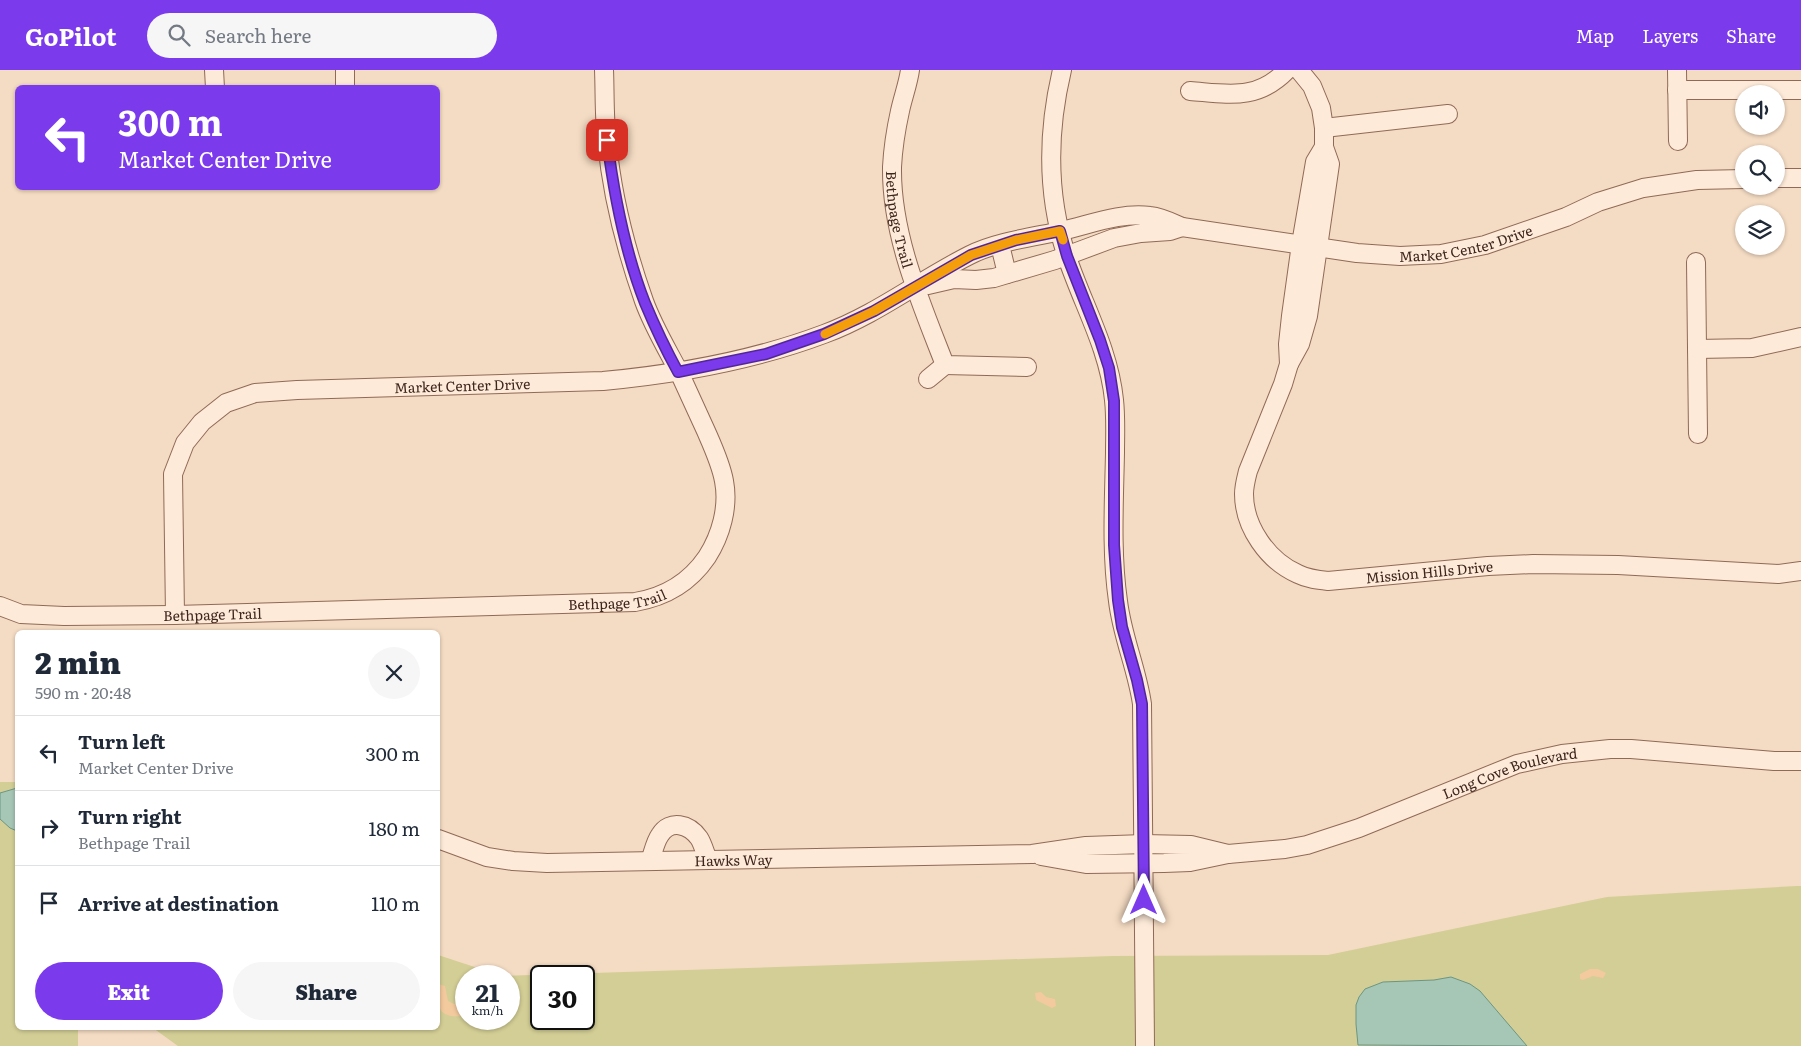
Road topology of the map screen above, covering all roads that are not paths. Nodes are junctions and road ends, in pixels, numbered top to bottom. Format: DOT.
graph roads {
  1 [pos="214,70"];
  2 [pos="345,70"];
  3 [pos="604,70"];
  4 [pos="910,70"];
  5 [pos="1062,70"];
  6 [pos="1287,70"];
  7 [pos="1299,70"];
  8 [pos="1677,70"];
  9 [pos="214,85"];
  10 [pos="345,85"];
  11 [pos="1677,90"];
  12 [pos="1801,90"];
  13 [pos="1190,92"];
  14 [pos="1448,114"];
  15 [pos="1324,128"];
  16 [pos="1678,141"];
  17 [pos="1324,147"];
  18 [pos="1785,178"];
  19 [pos="1801,178"];
  20 [pos="1735,179"];
  21 [pos="1182,227"];
  22 [pos="1060,231"];
  23 [pos="1300,244"];
  24 [pos="1000,245"];
  25 [pos="1319,247"];
  26 [pos="1067,256"];
  27 [pos="1696,262"];
  28 [pos="1007,274"];
  29 [pos="916,287"];
  30 [pos="1801,337"];
  31 [pos="1697,349"];
  32 [pos="1289,364"];
  33 [pos="945,365"];
  34 [pos="1027,367"];
  35 [pos="678,372"];
  36 [pos="928,379"];
  37 [pos="1698,434"];
  38 [pos="1801,571"];
  39 [pos="0,606"];
  40 [pos="174,615"];
  41 [pos="1801,761"];
  42 [pos="440,840"];
  43 [pos="1144,844"];
  44 [pos="1032,854"];
  45 [pos="1228,854"];
  46 [pos="708,860"];
  47 [pos="650,861"];
  48 [pos="1144,864"];
  49 [pos="1145,1046"];
  1 -- 9 [label="street"];
  2 -- 10 [label="street"];
  3 -- 35 [label="street, Bethpage Trail"];
  4 -- 29 [label="street, Bethpage Trail"];
  5 -- 22 [label="street"];
  6 -- 13 [label="street"];
  7 -- 15 [label="street"];
  8 -- 11 [label="street"];
  11 -- 12 [label="street"];
  11 -- 16 [label="street"];
  14 -- 15 [label="street"];
  15 -- 17 [label="street"];
  17 -- 23 [label="street, Mission Hills Drive"];
  17 -- 25 [label="street, Mission Hills Drive"];
  18 -- 19 [label="street"];
  20 -- 25 [label="street, Market Center Drive"];
  21 -- 22 [label="street, Market Center Drive"];
  21 -- 23 [label="street, Market Center Drive"];
  21 -- 26 [label="street, Market Center Drive"];
  22 -- 24 [label="street, Market Center Drive"];
  22 -- 26 [label="street"];
  23 -- 25 [label="street, Market Center Drive"];
  23 -- 32 [label="street, Mission Hills Drive"];
  24 -- 28 [label="street"];
  24 -- 29 [label="street, Market Center Drive"];
  25 -- 32 [label="street, Mission Hills Drive"];
  26 -- 28 [label="street, Market Center Drive"];
  26 -- 43 [label="street"];
  27 -- 31 [label="street"];
  28 -- 29 [label="street, Market Center Drive"];
  29 -- 33 [label="street, Bethpage Trail"];
  29 -- 35 [label="street, Market Center Drive"];
  30 -- 31 [label="street"];
  31 -- 37 [label="street"];
  32 -- 38 [label="street, Mission Hills Drive"];
  33 -- 34 [label="street"];
  33 -- 36 [label="street"];
  35 -- 40 [label="street, Market Center Drive"];
  35 -- 40 [label="street, Bethpage Trail"];
  39 -- 40 [label="street, Bethpage Trail"];
  41 -- 45 [label="street, Long Cove Boulevard"];
  42 -- 47 [label="street, Hawks Way"];
  43 -- 44 [label="street, Hawks Way"];
  43 -- 45 [label="street, Long Cove Boulevard"];
  43 -- 48 [label="street"];
  44 -- 46 [label="street, Hawks Way"];
  44 -- 48 [label="street, Hawks Way"];
  45 -- 48 [label="street, Long Cove Boulevard"];
  46 -- 47 [label="street, Hawks Way"];
  46 -- 47 [label="street"];
  48 -- 49 [label="street"];
}
